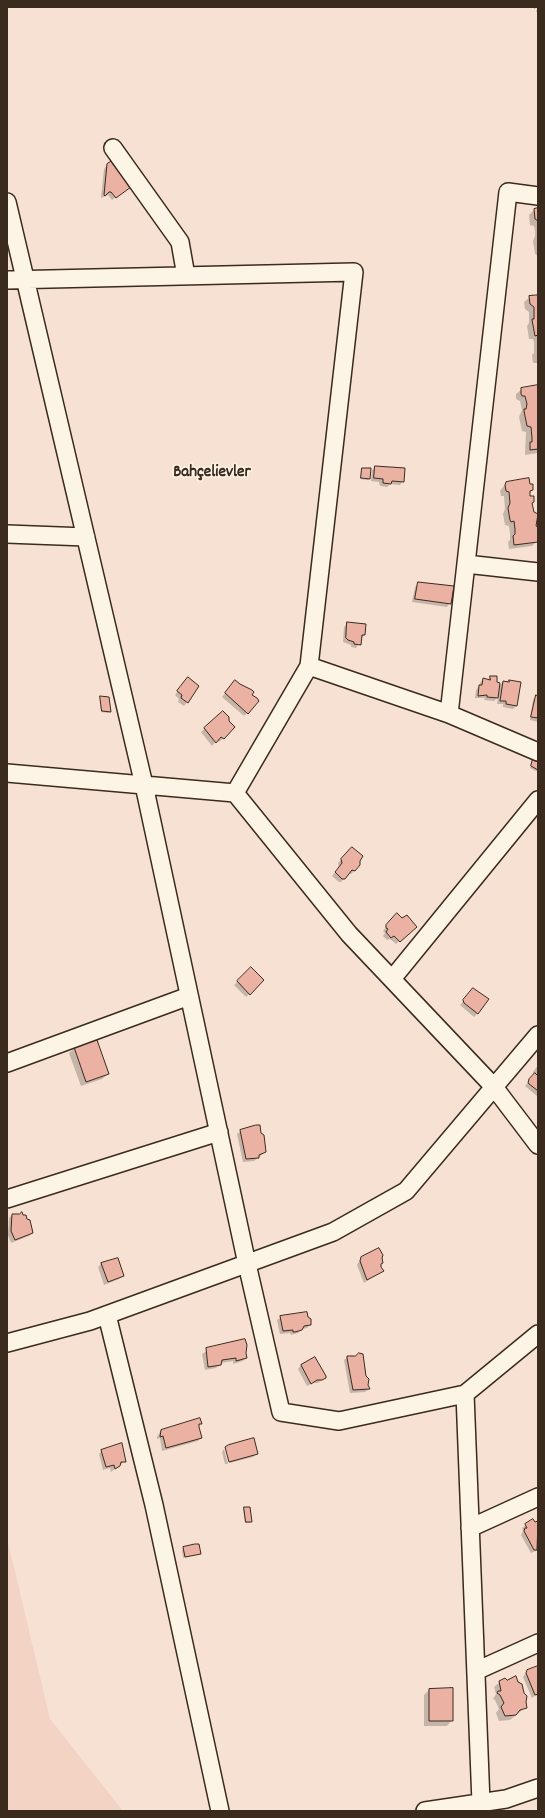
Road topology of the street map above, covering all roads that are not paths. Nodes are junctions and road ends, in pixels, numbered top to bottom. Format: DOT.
graph roads {
  1 [pos="113,148"];
  2 [pos="538,196"];
  3 [pos="7,202"];
  4 [pos="186,276"];
  5 [pos="7,280"];
  6 [pos="26,280"];
  7 [pos="7,534"];
  8 [pos="86,537"];
  9 [pos="466,564"];
  10 [pos="538,572"];
  11 [pos="309,666"];
  12 [pos="449,714"];
  13 [pos="538,752"];
  14 [pos="7,773"];
  15 [pos="144,785"];
  16 [pos="235,793"];
  17 [pos="538,800"];
  18 [pos="392,979"];
  19 [pos="189,996"];
  20 [pos="538,1035"];
  21 [pos="7,1063"];
  22 [pos="494,1087"];
  23 [pos="219,1132"];
  24 [pos="538,1145"];
  25 [pos="7,1199"];
  26 [pos="247,1264"];
  27 [pos="107,1315"];
  28 [pos="538,1334"];
  29 [pos="7,1343"];
  30 [pos="465,1394"];
  31 [pos="538,1498"];
  32 [pos="470,1528"];
  33 [pos="538,1643"];
  34 [pos="476,1671"];
  35 [pos="538,1788"];
  36 [pos="481,1803"];
  37 [pos="220,1811"];
  38 [pos="425,1811"];
  1 -- 4 [label="street"];
  2 -- 9 [label="street"];
  3 -- 6 [label="street"];
  4 -- 6 [label="street"];
  4 -- 11 [label="street"];
  5 -- 6 [label="street"];
  6 -- 8 [label="street"];
  7 -- 8 [label="street"];
  8 -- 15 [label="street"];
  9 -- 10 [label="street"];
  9 -- 12 [label="street"];
  11 -- 12 [label="street"];
  11 -- 16 [label="street"];
  12 -- 13 [label="street"];
  14 -- 15 [label="street"];
  15 -- 16 [label="street"];
  15 -- 19 [label="street"];
  16 -- 18 [label="street"];
  17 -- 18 [label="street"];
  18 -- 22 [label="street"];
  19 -- 21 [label="street"];
  19 -- 23 [label="street"];
  20 -- 22 [label="street"];
  22 -- 24 [label="street"];
  22 -- 26 [label="street"];
  23 -- 25 [label="street"];
  23 -- 26 [label="street"];
  26 -- 27 [label="street"];
  26 -- 30 [label="street"];
  27 -- 29 [label="street"];
  27 -- 37 [label="street"];
  28 -- 30 [label="street"];
  30 -- 32 [label="street"];
  31 -- 32 [label="street"];
  32 -- 34 [label="street"];
  33 -- 34 [label="street"];
  34 -- 36 [label="street"];
  35 -- 36 [label="street"];
  36 -- 38 [label="street"];
}
